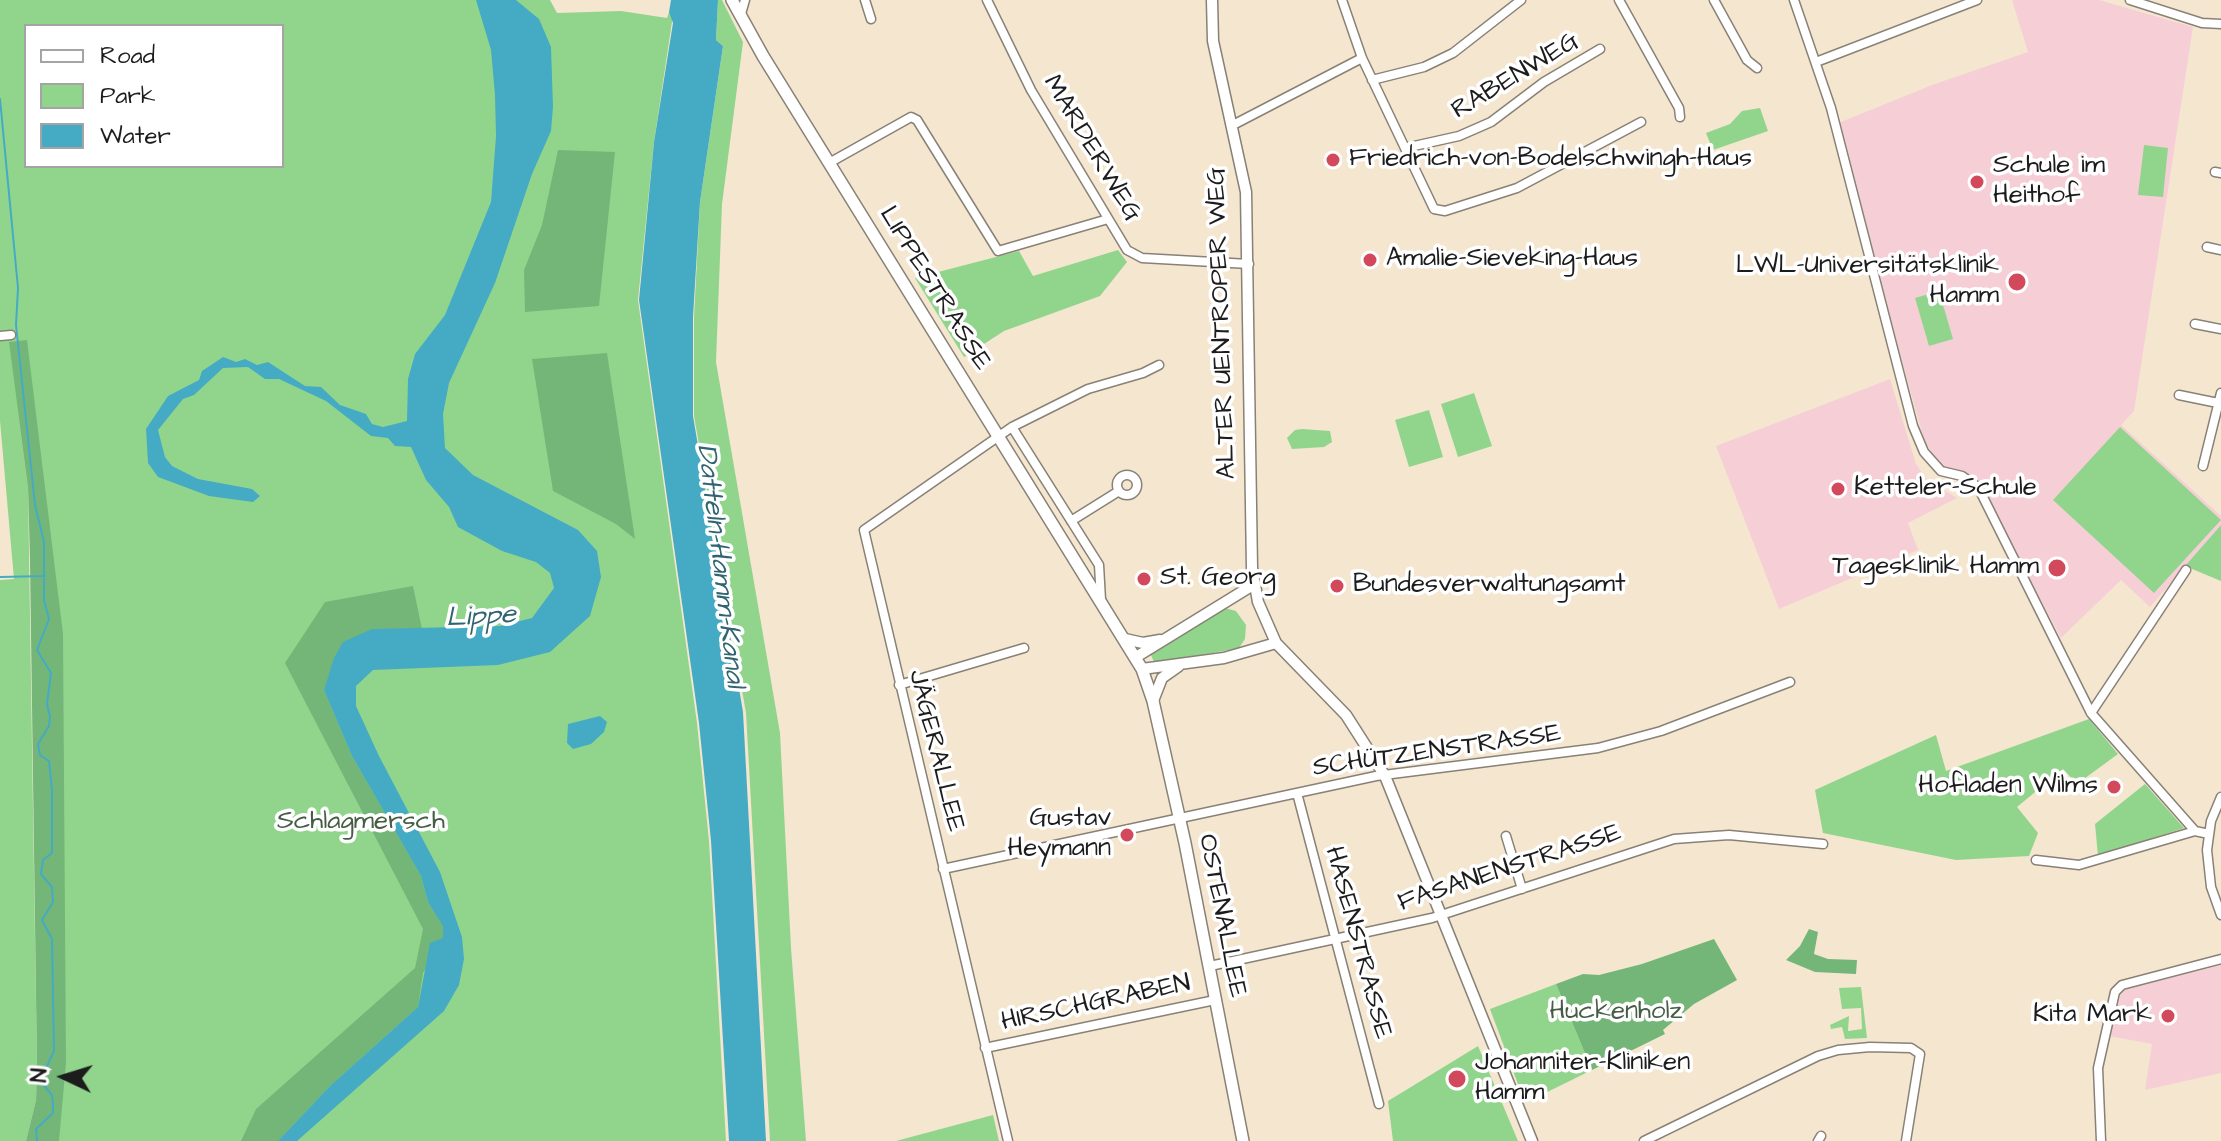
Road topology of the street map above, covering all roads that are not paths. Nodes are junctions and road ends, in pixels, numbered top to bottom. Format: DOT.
graph roads {
  1 [pos="732,0"];
  2 [pos="745,0"];
  3 [pos="865,0"];
  4 [pos="987,0"];
  5 [pos="1212,0"];
  6 [pos="1342,0"];
  7 [pos="1521,0"];
  8 [pos="1619,0"];
  9 [pos="1714,0"];
  10 [pos="1794,0"];
  11 [pos="1947,0"];
  12 [pos="1977,0"];
  13 [pos="2130,0"];
  14 [pos="1951,10"];
  15 [pos="741,14"];
  16 [pos="871,19"];
  17 [pos="2221,24"];
  18 [pos="1600,49"];
  19 [pos="1362,58"];
  20 [pos="1816,62"];
  21 [pos="1757,68"];
  22 [pos="1372,80"];
  23 [pos="1680,117"];
  24 [pos="1641,122"];
  25 [pos="1231,126"];
  26 [pos="1405,148"];
  27 [pos="829,163"];
  28 [pos="1108,219"];
  29 [pos="2207,247"];
  30 [pos="2221,250"];
  31 [pos="1249,264"];
  32 [pos="2195,324"];
  33 [pos="2221,329"];
  34 [pos="11,335"];
  35 [pos="0,336"];
  36 [pos="1159,365"];
  37 [pos="2221,393"];
  38 [pos="2179,395"];
  39 [pos="2218,403"];
  40 [pos="1012,427"];
  41 [pos="999,436"];
  42 [pos="2203,466"];
  43 [pos="1119,491"];
  44 [pos="1071,521"];
  45 [pos="2186,570"];
  46 [pos="1253,585"];
  47 [pos="1101,600"];
  48 [pos="1125,639"];
  49 [pos="1162,640"];
  50 [pos="1276,643"];
  51 [pos="1024,648"];
  52 [pos="1136,657"];
  53 [pos="1186,664"];
  54 [pos="1142,669"];
  55 [pos="1790,682"];
  56 [pos="899,685"];
  57 [pos="1153,701"];
  58 [pos="2091,713"];
  59 [pos="1385,776"];
  60 [pos="1297,793"];
  61 [pos="2221,797"];
  62 [pos="1180,820"];
  63 [pos="2195,831"];
  64 [pos="2209,834"];
  65 [pos="1506,836"];
  66 [pos="1823,844"];
  67 [pos="2036,860"];
  68 [pos="943,869"];
  69 [pos="2209,875"];
  70 [pos="2221,876"];
  71 [pos="1522,889"];
  72 [pos="2221,915"];
  73 [pos="1440,916"];
  74 [pos="1335,939"];
  75 [pos="2221,959"];
  76 [pos="1210,966"];
  77 [pos="1215,1000"];
  78 [pos="985,1048"];
  79 [pos="1379,1104"];
  80 [pos="1008,1141"];
  81 [pos="1243,1141"];
  82 [pos="1532,1141"];
  83 [pos="1644,1141"];
  84 [pos="1906,1141"];
  85 [pos="2101,1141"];
  1 -- 15 [label="main road, LIPPESTRASSE"];
  2 -- 15 [label="street"];
  3 -- 16 [label="street"];
  4 -- 28 [label="street, MARDERWEG"];
  5 -- 25 [label="street, ALTER UENTROPER WEG"];
  6 -- 19 [label="street"];
  7 -- 22 [label="street"];
  8 -- 23 [label="street"];
  9 -- 21 [label="street"];
  10 -- 20 [label="street"];
  11 -- 14 [label="street"];
  12 -- 14 [label="street"];
  13 -- 17 [label="street"];
  14 -- 20 [label="street"];
  15 -- 27 [label="main road, LIPPESTRASSE"];
  18 -- 26 [label="street, RABENWEG"];
  19 -- 22 [label="street"];
  19 -- 25 [label="street"];
  20 -- 58 [label="street"];
  22 -- 26 [label="street"];
  24 -- 26 [label="street"];
  25 -- 31 [label="street, ALTER UENTROPER WEG"];
  27 -- 28 [label="street"];
  27 -- 41 [label="main road, LIPPESTRASSE"];
  28 -- 31 [label="street, MARDERWEG"];
  29 -- 30 [label="street"];
  31 -- 46 [label="street, ALTER UENTROPER WEG"];
  32 -- 33 [label="street"];
  34 -- 35 [label="street"];
  36 -- 40 [label="street"];
  37 -- 39 [label="street"];
  38 -- 39 [label="street"];
  39 -- 42 [label="street"];
  40 -- 41 [label="street"];
  40 -- 44 [label="street, LIPPESTRASSE"];
  41 -- 47 [label="main road, LIPPESTRASSE"];
  41 -- 56 [label="street, JÄGERALLEE"];
  43 -- 44 [label="street"];
  44 -- 47 [label="street, LIPPESTRASSE"];
  45 -- 58 [label="street"];
  46 -- 49 [label="street"];
  46 -- 50 [label="street, ALTER UENTROPER WEG"];
  47 -- 48 [label="main road, LIPPESTRASSE"];
  48 -- 49 [label="street"];
  48 -- 52 [label="main road, LIPPESTRASSE"];
  49 -- 52 [label="street"];
  50 -- 53 [label="street"];
  50 -- 59 [label="street, ALTER UENTROPER WEG"];
  51 -- 56 [label="street"];
  52 -- 54 [label="main road, LIPPESTRASSE"];
  53 -- 54 [label="street"];
  53 -- 57 [label="street"];
  54 -- 57 [label="main road, OSTENALLEE"];
  55 -- 59 [label="street, SCHÜTZENSTRASSE"];
  56 -- 68 [label="street, JÄGERALLEE"];
  57 -- 62 [label="main road, OSTENALLEE"];
  58 -- 63 [label="street"];
  59 -- 60 [label="street, SCHÜTZENSTRASSE"];
  59 -- 73 [label="street, ALTER UENTROPER WEG"];
  60 -- 62 [label="street, SCHÜTZENSTRASSE"];
  60 -- 74 [label="street, HASENSTRASSE"];
  61 -- 64 [label="street"];
  62 -- 68 [label="street, SCHÜTZENSTRASSE"];
  62 -- 76 [label="main road, OSTENALLEE"];
  63 -- 64 [label="street"];
  63 -- 67 [label="street"];
  64 -- 69 [label="street"];
  65 -- 71 [label="street"];
  66 -- 71 [label="street, FASANENSTRASSE"];
  68 -- 78 [label="street, JÄGERALLEE"];
  69 -- 70 [label="street"];
  69 -- 72 [label="street"];
  71 -- 73 [label="street, FASANENSTRASSE"];
  73 -- 74 [label="street, FASANENSTRASSE"];
  73 -- 82 [label="street, ALTER UENTROPER WEG"];
  74 -- 76 [label="street, FASANENSTRASSE"];
  74 -- 79 [label="street, HASENSTRASSE"];
  75 -- 85 [label="street"];
  76 -- 77 [label="main road, OSTENALLEE"];
  77 -- 78 [label="street, HIRSCHGRABEN"];
  77 -- 81 [label="main road, OSTENALLEE"];
  78 -- 80 [label="street, JÄGERALLEE"];
  83 -- 84 [label="street"];
}
